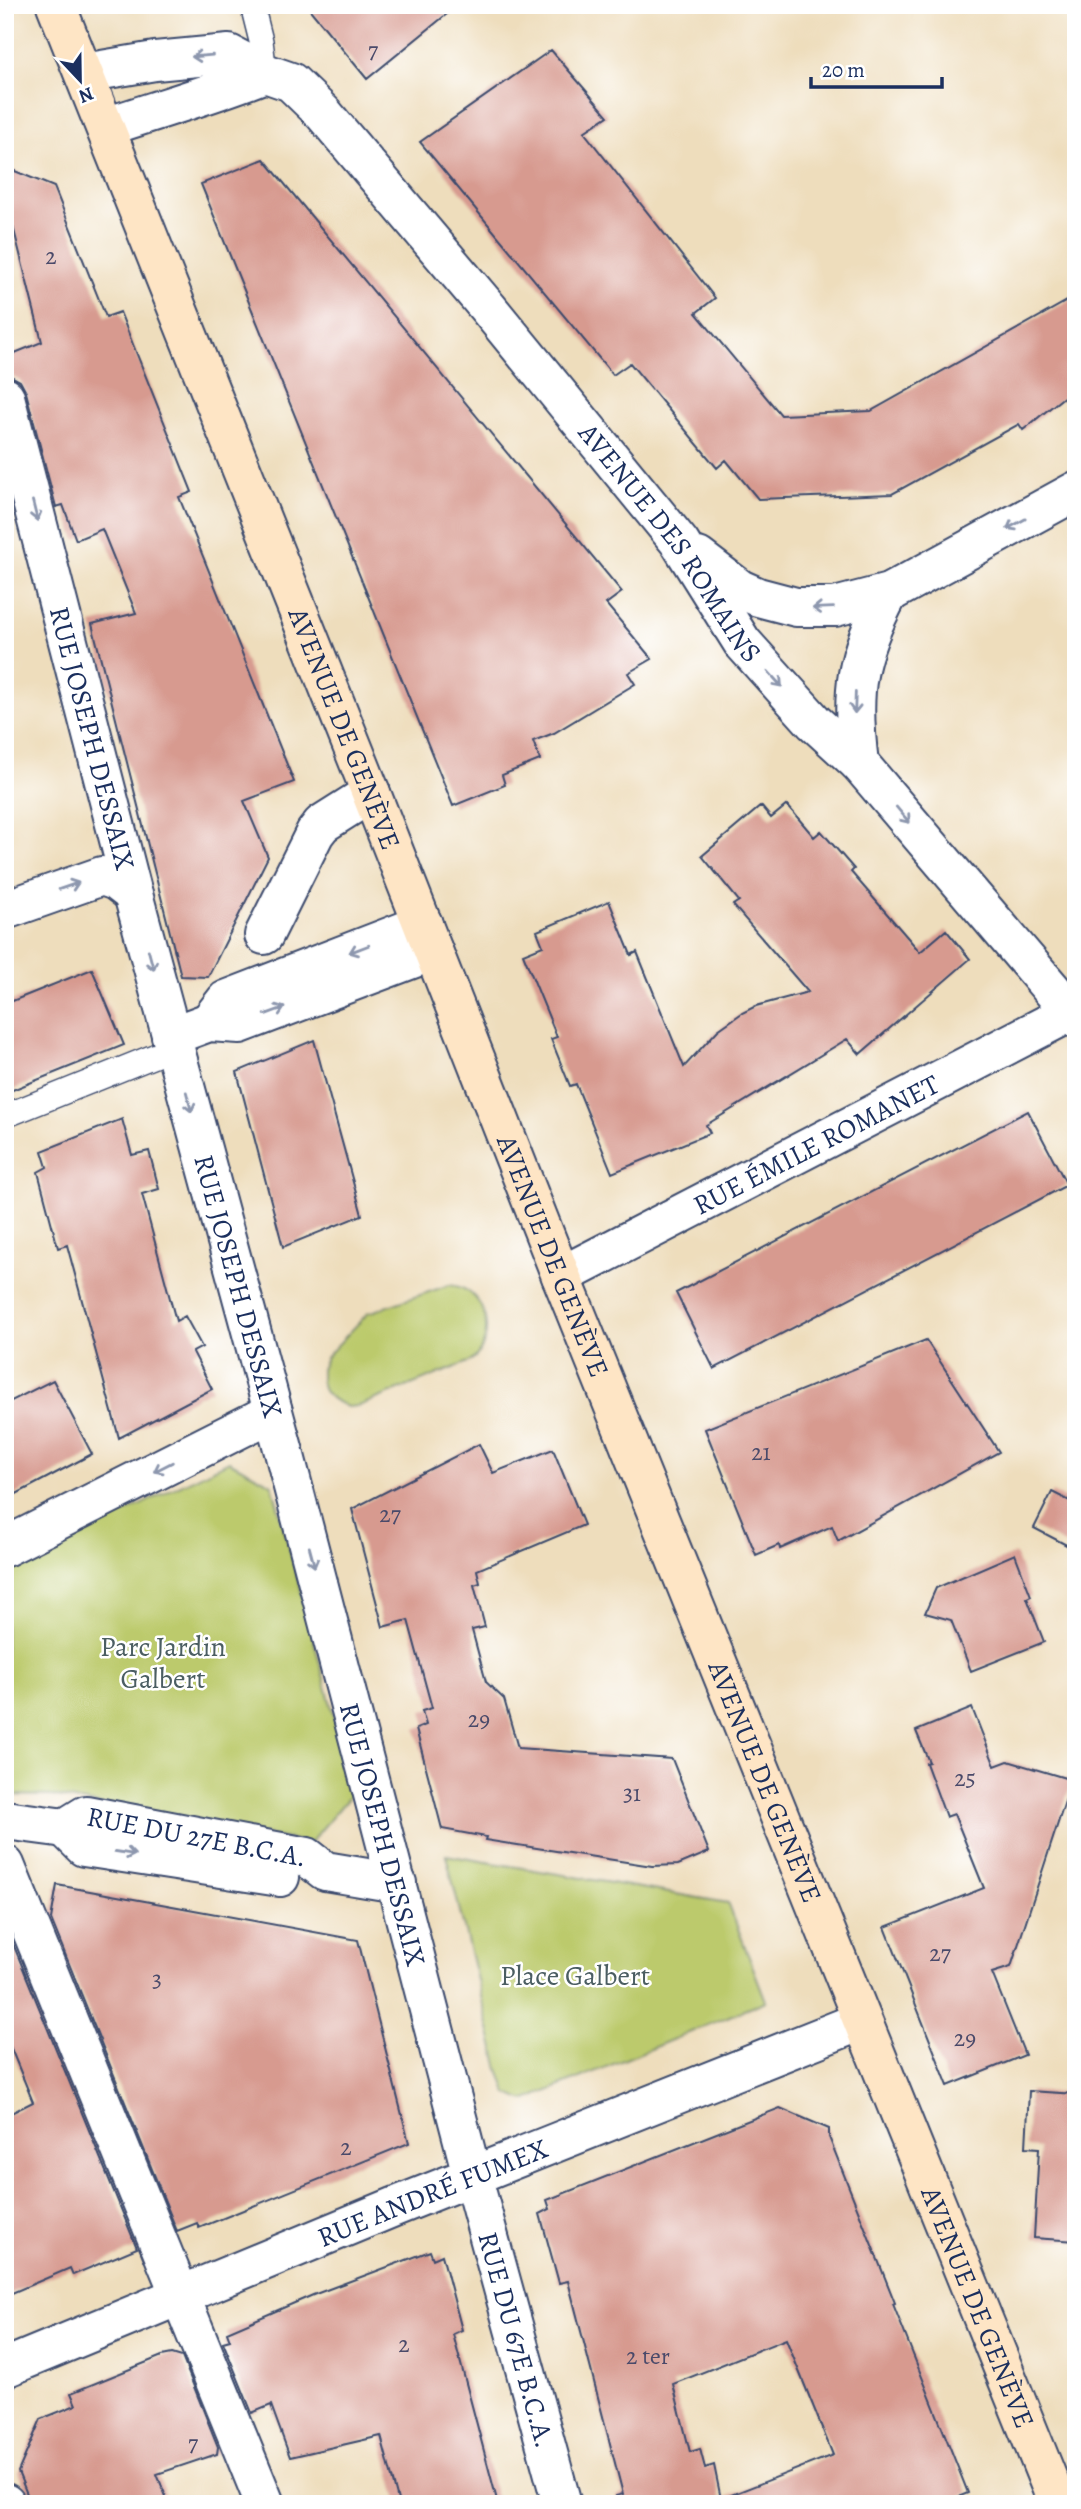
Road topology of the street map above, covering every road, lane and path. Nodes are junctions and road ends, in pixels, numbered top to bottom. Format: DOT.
graph roads {
  1 [pos="56,5"];
  2 [pos="252,5"];
  3 [pos="84,73"];
  4 [pos="265,73"];
  5 [pos="106,127"];
  6 [pos="5,397"];
  7 [pos="1076,491"];
  8 [pos="680,543"];
  9 [pos="889,593"];
  10 [pos="859,763"];
  11 [pos="371,793"];
  12 [pos="133,894"];
  13 [pos="5,910"];
  14 [pos="264,935"];
  15 [pos="428,938"];
  16 [pos="1073,1015"];
  17 [pos="173,1042"];
  18 [pos="5,1116"];
  19 [pos="561,1276"];
  20 [pos="273,1412"];
  21 [pos="5,1547"];
  22 [pos="5,1820"];
  23 [pos="5,1865"];
  24 [pos="397,1883"];
  25 [pos="861,2021"];
  26 [pos="472,2175"];
  27 [pos="182,2295"];
  28 [pos="5,2368"];
  29 [pos="264,2504"];
  30 [pos="562,2504"];
  31 [pos="1058,2504"];
  1 -- 3 [label="main road, AVENUE DE GENÈVE"];
  2 -- 4 [label="lane"];
  4 -- 3 [label="street, AVENUE DES ROMAINS, one-way"];
  3 -- 5 [label="main road, AVENUE DE GENÈVE"];
  4 -- 5 [label="street"];
  4 -- 8 [label="street, AVENUE DES ROMAINS"];
  5 -- 11 [label="main road, AVENUE DE GENÈVE"];
  6 -- 12 [label="street, RUE JOSEPH DESSAIX, one-way"];
  7 -- 9 [label="street, one-way"];
  9 -- 8 [label="street, one-way"];
  8 -- 10 [label="street, AVENUE DES ROMAINS, one-way"];
  9 -- 10 [label="street, one-way"];
  10 -- 16 [label="street, AVENUE DES ROMAINS, one-way"];
  11 -- 14 [label="street"];
  11 -- 15 [label="main road, AVENUE DE GENÈVE"];
  13 -- 12 [label="street, one-way"];
  12 -- 17 [label="street, RUE JOSEPH DESSAIX, one-way"];
  15 -- 17 [label="street"];
  15 -- 19 [label="main road, AVENUE DE GENÈVE"];
  16 -- 19 [label="street, RUE ÉMILE ROMANET"];
  17 -- 18 [label="lane"];
  17 -- 20 [label="street, RUE JOSEPH DESSAIX, one-way"];
  19 -- 25 [label="main road, AVENUE DE GENÈVE"];
  20 -- 21 [label="street, one-way"];
  20 -- 24 [label="street, RUE JOSEPH DESSAIX, one-way"];
  22 -- 24 [label="street, RUE DU 27E B.C.A."];
  23 -- 27 [label="street"];
  24 -- 26 [label="street, RUE JOSEPH DESSAIX"];
  25 -- 26 [label="street, RUE ANDRÉ FUMEX"];
  25 -- 31 [label="main road, AVENUE DE GENÈVE"];
  26 -- 27 [label="street, RUE ANDRÉ FUMEX"];
  26 -- 30 [label="street, RUE DU 67E B.C.A."];
  27 -- 28 [label="street, RUE ANDRÉ FUMEX"];
  27 -- 29 [label="street"];
}
